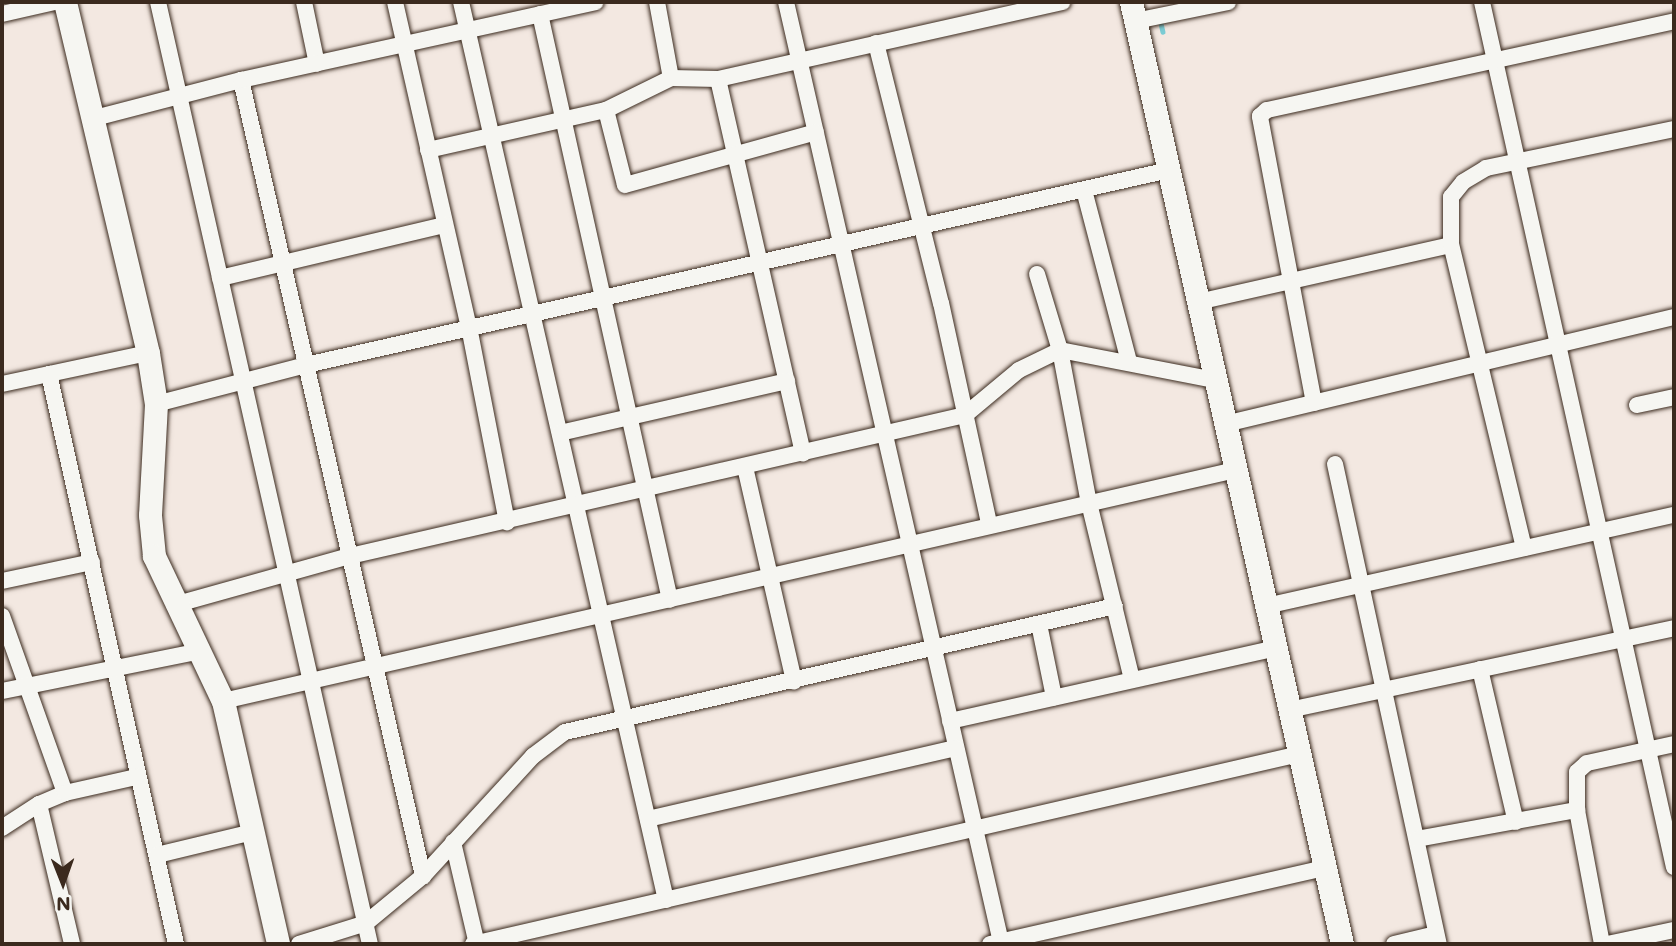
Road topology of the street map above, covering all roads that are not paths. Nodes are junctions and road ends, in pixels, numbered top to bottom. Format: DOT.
graph roads {
  1 [pos="55,2"];
  2 [pos="65,2"];
  3 [pos="158,2"];
  4 [pos="304,2"];
  5 [pos="395,2"];
  6 [pos="461,2"];
  7 [pos="596,2"];
  8 [pos="657,2"];
  9 [pos="786,2"];
  10 [pos="1063,2"];
  11 [pos="1226,2"];
  12 [pos="1482,2"];
  13 [pos="1133,12"];
  14 [pos="540,14"];
  15 [pos="4,17"];
  16 [pos="1674,21"];
  17 [pos="468,30"];
  18 [pos="876,43"];
  19 [pos="405,44"];
  20 [pos="1495,60"];
  21 [pos="799,61"];
  22 [pos="317,64"];
  23 [pos="671,78"];
  24 [pos="718,79"];
  25 [pos="241,80"];
  26 [pos="180,97"];
  27 [pos="606,110"];
  28 [pos="91,119"];
  29 [pos="564,121"];
  30 [pos="1674,129"];
  31 [pos="816,132"];
  32 [pos="492,136"];
  33 [pos="428,150"];
  34 [pos="736,156"];
  35 [pos="1518,161"];
  36 [pos="1169,170"];
  37 [pos="1084,190"];
  38 [pos="444,225"];
  39 [pos="922,227"];
  40 [pos="841,245"];
  41 [pos="1451,245"];
  42 [pos="282,261"];
  43 [pos="760,264"];
  44 [pos="1037,274"];
  45 [pos="220,278"];
  46 [pos="1292,279"];
  47 [pos="604,300"];
  48 [pos="1198,302"];
  49 [pos="533,316"];
  50 [pos="1674,317"];
  51 [pos="470,332"];
  52 [pos="1558,345"];
  53 [pos="1060,350"];
  54 [pos="148,353"];
  55 [pos="1129,362"];
  56 [pos="1477,364"];
  57 [pos="306,365"];
  58 [pos="49,374"];
  59 [pos="1215,380"];
  60 [pos="787,381"];
  61 [pos="244,382"];
  62 [pos="2,384"];
  63 [pos="1674,397"];
  64 [pos="1314,403"];
  65 [pos="156,404"];
  66 [pos="1637,405"];
  67 [pos="965,415"];
  68 [pos="630,418"];
  69 [pos="1225,424"];
  70 [pos="560,433"];
  71 [pos="884,434"];
  72 [pos="803,453"];
  73 [pos="1335,464"];
  74 [pos="745,467"];
  75 [pos="1236,470"];
  76 [pos="646,490"];
  77 [pos="1089,503"];
  78 [pos="576,506"];
  79 [pos="1674,515"];
  80 [pos="507,522"];
  81 [pos="989,523"];
  82 [pos="1600,531"];
  83 [pos="910,544"];
  84 [pos="1524,548"];
  85 [pos="350,556"];
  86 [pos="92,562"];
  87 [pos="287,573"];
  88 [pos="771,576"];
  89 [pos="2,580"];
  90 [pos="1362,584"];
  91 [pos="670,600"];
  92 [pos="174,606"];
  93 [pos="1115,606"];
  94 [pos="1266,606"];
  95 [pos="601,615"];
  96 [pos="2,616"];
  97 [pos="1039,624"];
  98 [pos="1674,628"];
  99 [pos="1623,639"];
  100 [pos="933,648"];
  101 [pos="1276,648"];
  102 [pos="201,650"];
  103 [pos="375,664"];
  104 [pos="112,667"];
  105 [pos="1480,669"];
  106 [pos="1132,680"];
  107 [pos="311,681"];
  108 [pos="794,681"];
  109 [pos="23,685"];
  110 [pos="2,691"];
  111 [pos="1385,692"];
  112 [pos="1054,697"];
  113 [pos="223,701"];
  114 [pos="1289,710"];
  115 [pos="625,720"];
  116 [pos="950,721"];
  117 [pos="1674,744"];
  118 [pos="956,748"];
  119 [pos="1647,748"];
  120 [pos="1299,754"];
  121 [pos="136,777"];
  122 [pos="65,793"];
  123 [pos="38,804"];
  124 [pos="1577,810"];
  125 [pos="648,819"];
  126 [pos="1516,822"];
  127 [pos="2,828"];
  128 [pos="975,828"];
  129 [pos="253,832"];
  130 [pos="1417,839"];
  131 [pos="453,842"];
  132 [pos="156,855"];
  133 [pos="1674,867"];
  134 [pos="1325,869"];
  135 [pos="423,876"];
  136 [pos="666,900"];
  137 [pos="366,923"];
  138 [pos="1674,930"];
  139 [pos="1437,939"];
  140 [pos="995,943"];
  141 [pos="72,944"];
  142 [pos="176,944"];
  143 [pos="278,944"];
  144 [pos="299,944"];
  145 [pos="370,944"];
  146 [pos="475,944"];
  147 [pos="1342,944"];
  148 [pos="1394,944"];
  149 [pos="1602,944"];
  150 [pos="1608,944"];
  1 -- 15 [label="street"];
  2 -- 28 [label="main road"];
  3 -- 26 [label="street"];
  4 -- 22 [label="street"];
  5 -- 19 [label="street"];
  6 -- 17 [label="street"];
  7 -- 14 [label="street"];
  8 -- 23 [label="street"];
  9 -- 21 [label="street"];
  10 -- 18 [label="street"];
  11 -- 13 [label="street"];
  12 -- 20 [label="street"];
  13 -- 36 [label="main road"];
  14 -- 17 [label="street"];
  14 -- 29 [label="street"];
  16 -- 20 [label="street"];
  17 -- 19 [label="street"];
  17 -- 32 [label="street"];
  18 -- 21 [label="street"];
  18 -- 39 [label="street"];
  19 -- 22 [label="street"];
  19 -- 33 [label="street"];
  20 -- 35 [label="street"];
  20 -- 46 [label="street"];
  21 -- 24 [label="street"];
  21 -- 31 [label="street"];
  22 -- 25 [label="street"];
  23 -- 24 [label="street"];
  23 -- 27 [label="street"];
  24 -- 34 [label="street"];
  25 -- 26 [label="street"];
  25 -- 42 [label="street"];
  26 -- 28 [label="street"];
  26 -- 45 [label="street"];
  27 -- 29 [label="street"];
  27 -- 34 [label="street"];
  28 -- 54 [label="main road"];
  29 -- 32 [label="street"];
  29 -- 47 [label="street"];
  30 -- 35 [label="street"];
  31 -- 34 [label="street"];
  31 -- 40 [label="street"];
  32 -- 33 [label="street"];
  32 -- 49 [label="street"];
  33 -- 38 [label="street"];
  34 -- 43 [label="street"];
  35 -- 41 [label="street"];
  35 -- 52 [label="street"];
  36 -- 37 [label="street"];
  36 -- 48 [label="main road"];
  37 -- 39 [label="street"];
  37 -- 55 [label="street"];
  38 -- 42 [label="street"];
  38 -- 51 [label="street"];
  39 -- 40 [label="street"];
  39 -- 67 [label="street"];
  40 -- 43 [label="street"];
  40 -- 71 [label="street"];
  41 -- 46 [label="street"];
  41 -- 56 [label="street"];
  42 -- 45 [label="street"];
  42 -- 57 [label="street"];
  43 -- 47 [label="street"];
  43 -- 60 [label="street"];
  44 -- 53 [label="street"];
  45 -- 61 [label="street"];
  46 -- 48 [label="street"];
  46 -- 64 [label="street"];
  47 -- 49 [label="street"];
  47 -- 68 [label="street"];
  48 -- 59 [label="main road"];
  49 -- 51 [label="street"];
  49 -- 70 [label="street"];
  50 -- 52 [label="street"];
  51 -- 57 [label="street"];
  51 -- 80 [label="street"];
  52 -- 56 [label="street"];
  52 -- 82 [label="street"];
  53 -- 55 [label="street"];
  53 -- 67 [label="street"];
  53 -- 77 [label="street"];
  54 -- 58 [label="street"];
  54 -- 65 [label="main road"];
  55 -- 59 [label="street"];
  56 -- 64 [label="street"];
  56 -- 84 [label="street"];
  57 -- 61 [label="street"];
  57 -- 85 [label="street"];
  58 -- 62 [label="street"];
  58 -- 86 [label="street"];
  59 -- 69 [label="main road"];
  60 -- 68 [label="street"];
  60 -- 72 [label="street"];
  61 -- 65 [label="street"];
  61 -- 87 [label="street"];
  63 -- 66 [label="street"];
  64 -- 69 [label="street"];
  65 -- 92 [label="main road"];
  67 -- 71 [label="street"];
  67 -- 81 [label="street"];
  68 -- 70 [label="street"];
  68 -- 76 [label="street"];
  69 -- 75 [label="main road"];
  70 -- 78 [label="street"];
  71 -- 72 [label="street"];
  71 -- 83 [label="street"];
  72 -- 74 [label="street"];
  73 -- 90 [label="street"];
  74 -- 76 [label="street"];
  74 -- 88 [label="street"];
  75 -- 77 [label="street"];
  75 -- 94 [label="main road"];
  76 -- 78 [label="street"];
  76 -- 91 [label="street"];
  77 -- 81 [label="street"];
  77 -- 93 [label="street"];
  78 -- 80 [label="street"];
  78 -- 95 [label="street"];
  79 -- 82 [label="street"];
  80 -- 85 [label="street"];
  81 -- 83 [label="street"];
  82 -- 84 [label="street"];
  82 -- 99 [label="street"];
  83 -- 88 [label="street"];
  83 -- 100 [label="street"];
  84 -- 90 [label="street"];
  85 -- 87 [label="street"];
  85 -- 103 [label="street"];
  86 -- 89 [label="street"];
  86 -- 104 [label="street"];
  87 -- 92 [label="street"];
  87 -- 107 [label="street"];
  88 -- 91 [label="street"];
  88 -- 108 [label="street"];
  90 -- 94 [label="street"];
  90 -- 111 [label="street"];
  91 -- 95 [label="street"];
  92 -- 102 [label="main road"];
  93 -- 97 [label="street"];
  93 -- 106 [label="street"];
  94 -- 101 [label="main road"];
  95 -- 103 [label="street"];
  95 -- 115 [label="street"];
  96 -- 109 [label="street"];
  97 -- 100 [label="street"];
  97 -- 112 [label="street"];
  98 -- 99 [label="street"];
  99 -- 105 [label="street"];
  99 -- 119 [label="street"];
  100 -- 108 [label="street"];
  100 -- 116 [label="street"];
  101 -- 106 [label="street"];
  101 -- 114 [label="main road"];
  102 -- 104 [label="street"];
  102 -- 113 [label="main road"];
  103 -- 107 [label="street"];
  103 -- 135 [label="street"];
  104 -- 109 [label="street"];
  104 -- 121 [label="street"];
  105 -- 111 [label="street"];
  105 -- 126 [label="street"];
  106 -- 112 [label="street"];
  107 -- 113 [label="street"];
  107 -- 137 [label="street"];
  108 -- 115 [label="street"];
  109 -- 110 [label="street"];
  109 -- 122 [label="street"];
  111 -- 114 [label="street"];
  111 -- 130 [label="street"];
  112 -- 116 [label="street"];
  113 -- 129 [label="main road"];
  114 -- 120 [label="main road"];
  115 -- 125 [label="street"];
  115 -- 131 [label="street"];
  116 -- 118 [label="street"];
  117 -- 119 [label="street"];
  118 -- 125 [label="street"];
  118 -- 128 [label="street"];
  119 -- 124 [label="street"];
  119 -- 133 [label="street"];
  120 -- 128 [label="street"];
  120 -- 134 [label="main road"];
  121 -- 122 [label="street"];
  121 -- 132 [label="street"];
  122 -- 123 [label="street"];
  123 -- 127 [label="street"];
  123 -- 141 [label="street"];
  124 -- 126 [label="street"];
  124 -- 149 [label="street"];
  125 -- 136 [label="street"];
  126 -- 130 [label="street"];
  128 -- 136 [label="street"];
  128 -- 140 [label="street"];
  129 -- 132 [label="street"];
  129 -- 143 [label="main road"];
  130 -- 139 [label="street"];
  131 -- 135 [label="street"];
  131 -- 146 [label="street"];
  132 -- 142 [label="street"];
  134 -- 140 [label="street"];
  134 -- 147 [label="main road"];
  135 -- 137 [label="street"];
  136 -- 146 [label="street"];
  137 -- 144 [label="street"];
  137 -- 145 [label="street"];
  138 -- 150 [label="street"];
  139 -- 148 [label="street"];
}
